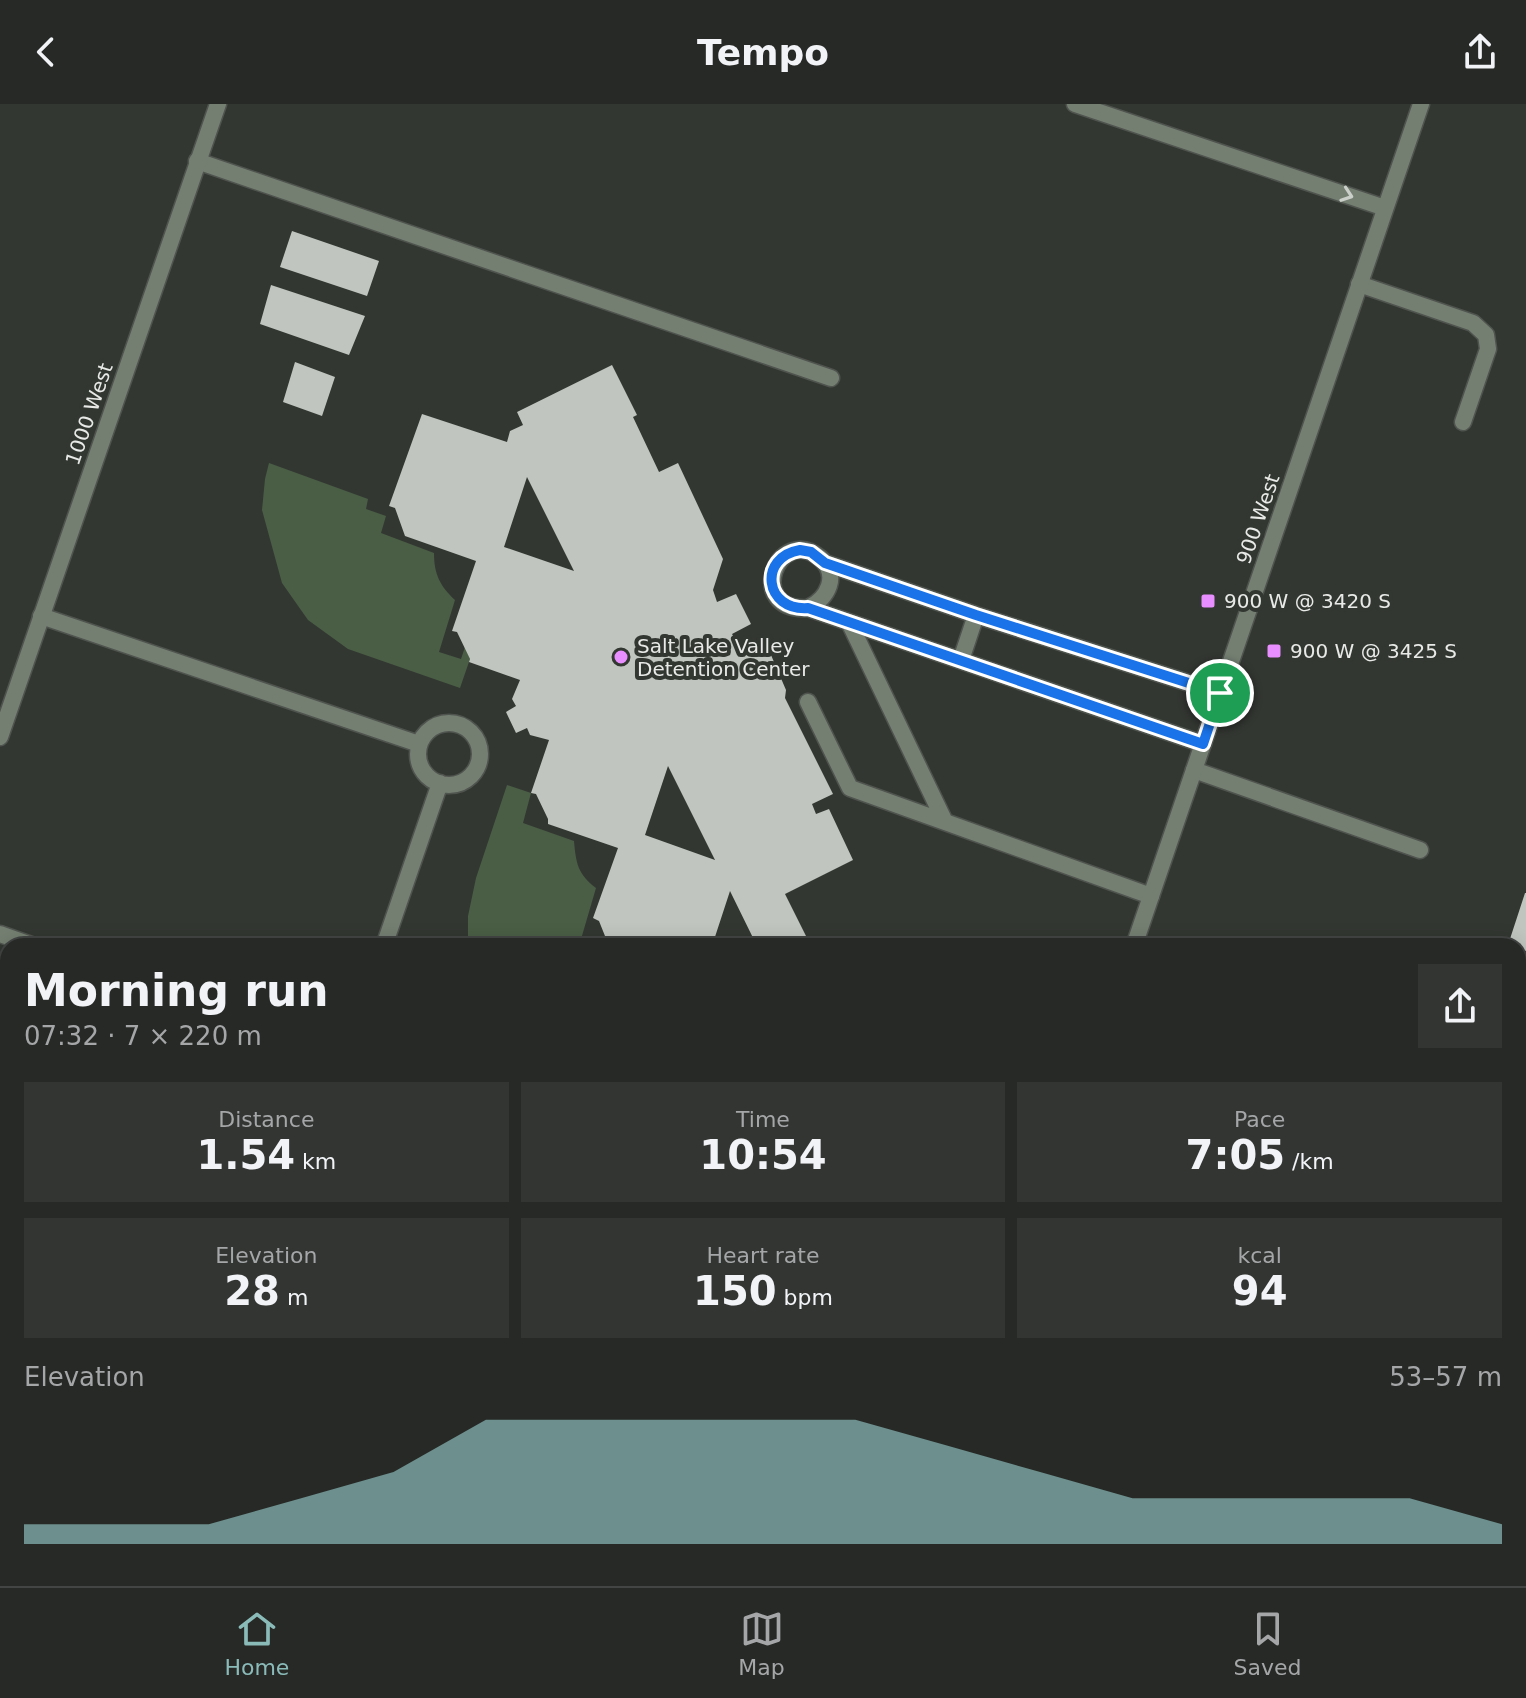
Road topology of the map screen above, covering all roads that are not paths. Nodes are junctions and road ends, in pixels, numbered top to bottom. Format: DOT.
graph roads {
  1 [pos="218,104"];
  2 [pos="1075,104"];
  3 [pos="1421,104"];
  4 [pos="197,161"];
  5 [pos="1385,208"];
  6 [pos="1359,284"];
  7 [pos="831,378"];
  8 [pos="1463,422"];
  9 [pos="825,563"];
  10 [pos="808,608"];
  11 [pos="976,615"];
  12 [pos="41,616"];
  13 [pos="849,622"];
  14 [pos="961,660"];
  15 [pos="1220,693"];
  16 [pos="808,702"];
  17 [pos="0,737"];
  18 [pos="419,744"];
  19 [pos="1203,744"];
  20 [pos="1194,770"];
  21 [pos="440,783"];
  22 [pos="945,822"];
  23 [pos="1420,850"];
  24 [pos="1151,896"];
  25 [pos="387,938"];
  26 [pos="1137,938"];
  1 -- 4 [label="street, 1000 West"];
  2 -- 5 [label="street, one-way"];
  3 -- 5 [label="street, 900 West"];
  4 -- 7 [label="street"];
  4 -- 12 [label="street, 1000 West"];
  5 -- 6 [label="street, 900 West"];
  6 -- 8 [label="street"];
  6 -- 15 [label="street, 900 West"];
  9 -- 10 [label="street"];
  9 -- 10 [label="street"];
  9 -- 11 [label="street"];
  10 -- 13 [label="street"];
  11 -- 14 [label="street"];
  11 -- 15 [label="street"];
  12 -- 17 [label="street, 1000 West"];
  12 -- 18 [label="street"];
  13 -- 14 [label="street"];
  13 -- 22 [label="street"];
  14 -- 19 [label="street"];
  15 -- 19 [label="street, 900 West"];
  16 -- 22 [label="street"];
  18 -- 21 [label="street"];
  18 -- 21 [label="street"];
  19 -- 20 [label="street, 900 West"];
  20 -- 23 [label="street"];
  20 -- 24 [label="street, 900 West"];
  21 -- 25 [label="street"];
  22 -- 24 [label="street"];
  24 -- 26 [label="street, 900 West"];
}
